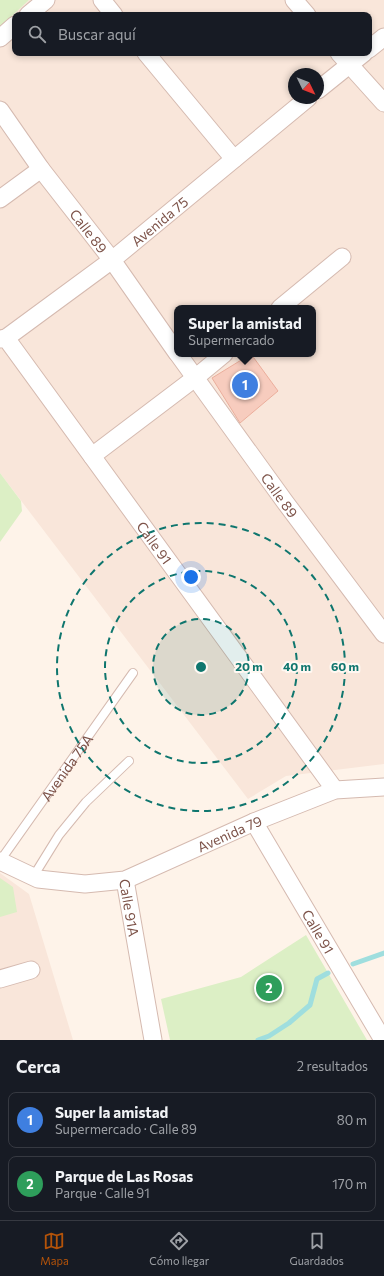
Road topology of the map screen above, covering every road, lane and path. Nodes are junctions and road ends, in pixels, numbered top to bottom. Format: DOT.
graph roads {
  1 [pos="46,0"];
  2 [pos="102,0"];
  3 [pos="294,0"];
  4 [pos="32,12"];
  5 [pos="112,12"];
  6 [pos="304,12"];
  7 [pos="12,28"];
  8 [pos="384,37"];
  9 [pos="0,38"];
  10 [pos="372,47"];
  11 [pos="148,56"];
  12 [pos="354,56"];
  13 [pos="344,59"];
  14 [pos="324,83"];
  15 [pos="384,103"];
  16 [pos="301,104"];
  17 [pos="0,110"];
  18 [pos="234,159"];
  19 [pos="40,169"];
  20 [pos="0,199"];
  21 [pos="342,257"];
  22 [pos="112,260"];
  23 [pos="284,305"];
  24 [pos="3,339"];
  25 [pos="174,349"];
  26 [pos="180,357"];
  27 [pos="220,357"];
  28 [pos="195,378"];
  29 [pos="92,456"];
  30 [pos="384,634"];
  31 [pos="133,673"];
  32 [pos="129,761"];
  33 [pos="384,787"];
  34 [pos="335,790"];
  35 [pos="254,822"];
  36 [pos="0,861"];
  37 [pos="33,877"];
  38 [pos="125,880"];
  39 [pos="32,970"];
  40 [pos="0,979"];
  41 [pos="152,1040"];
  42 [pos="383,1040"];
  1 -- 4 [label="street"];
  2 -- 5 [label="street"];
  3 -- 6 [label="street"];
  7 -- 9 [label="street"];
  8 -- 10 [label="street"];
  11 -- 18 [label="street"];
  12 -- 13 [label="street"];
  13 -- 14 [label="street"];
  13 -- 15 [label="street"];
  16 -- 18 [label="street, Avenida 75"];
  17 -- 19 [label="street, Calle 89"];
  18 -- 22 [label="street, Avenida 75"];
  19 -- 20 [label="street"];
  19 -- 22 [label="street, Calle 89"];
  21 -- 23 [label="street"];
  22 -- 24 [label="street, Avenida 75"];
  22 -- 25 [label="street, Calle 89"];
  24 -- 29 [label="street, Calle 91"];
  26 -- 28 [label="street, Calle 89"];
  27 -- 28 [label="street"];
  28 -- 29 [label="street"];
  28 -- 30 [label="street, Calle 89"];
  29 -- 34 [label="street, Calle 91"];
  31 -- 36 [label="lane, Avenida 75A"];
  32 -- 37 [label="lane"];
  33 -- 34 [label="street, Avenida 79"];
  34 -- 35 [label="street, Avenida 79"];
  35 -- 38 [label="street, Avenida 79"];
  35 -- 42 [label="street, Calle 91"];
  36 -- 37 [label="street, Calle 91A"];
  37 -- 38 [label="street, Calle 91A"];
  38 -- 41 [label="street, Calle 91A"];
  39 -- 40 [label="street"];
}
